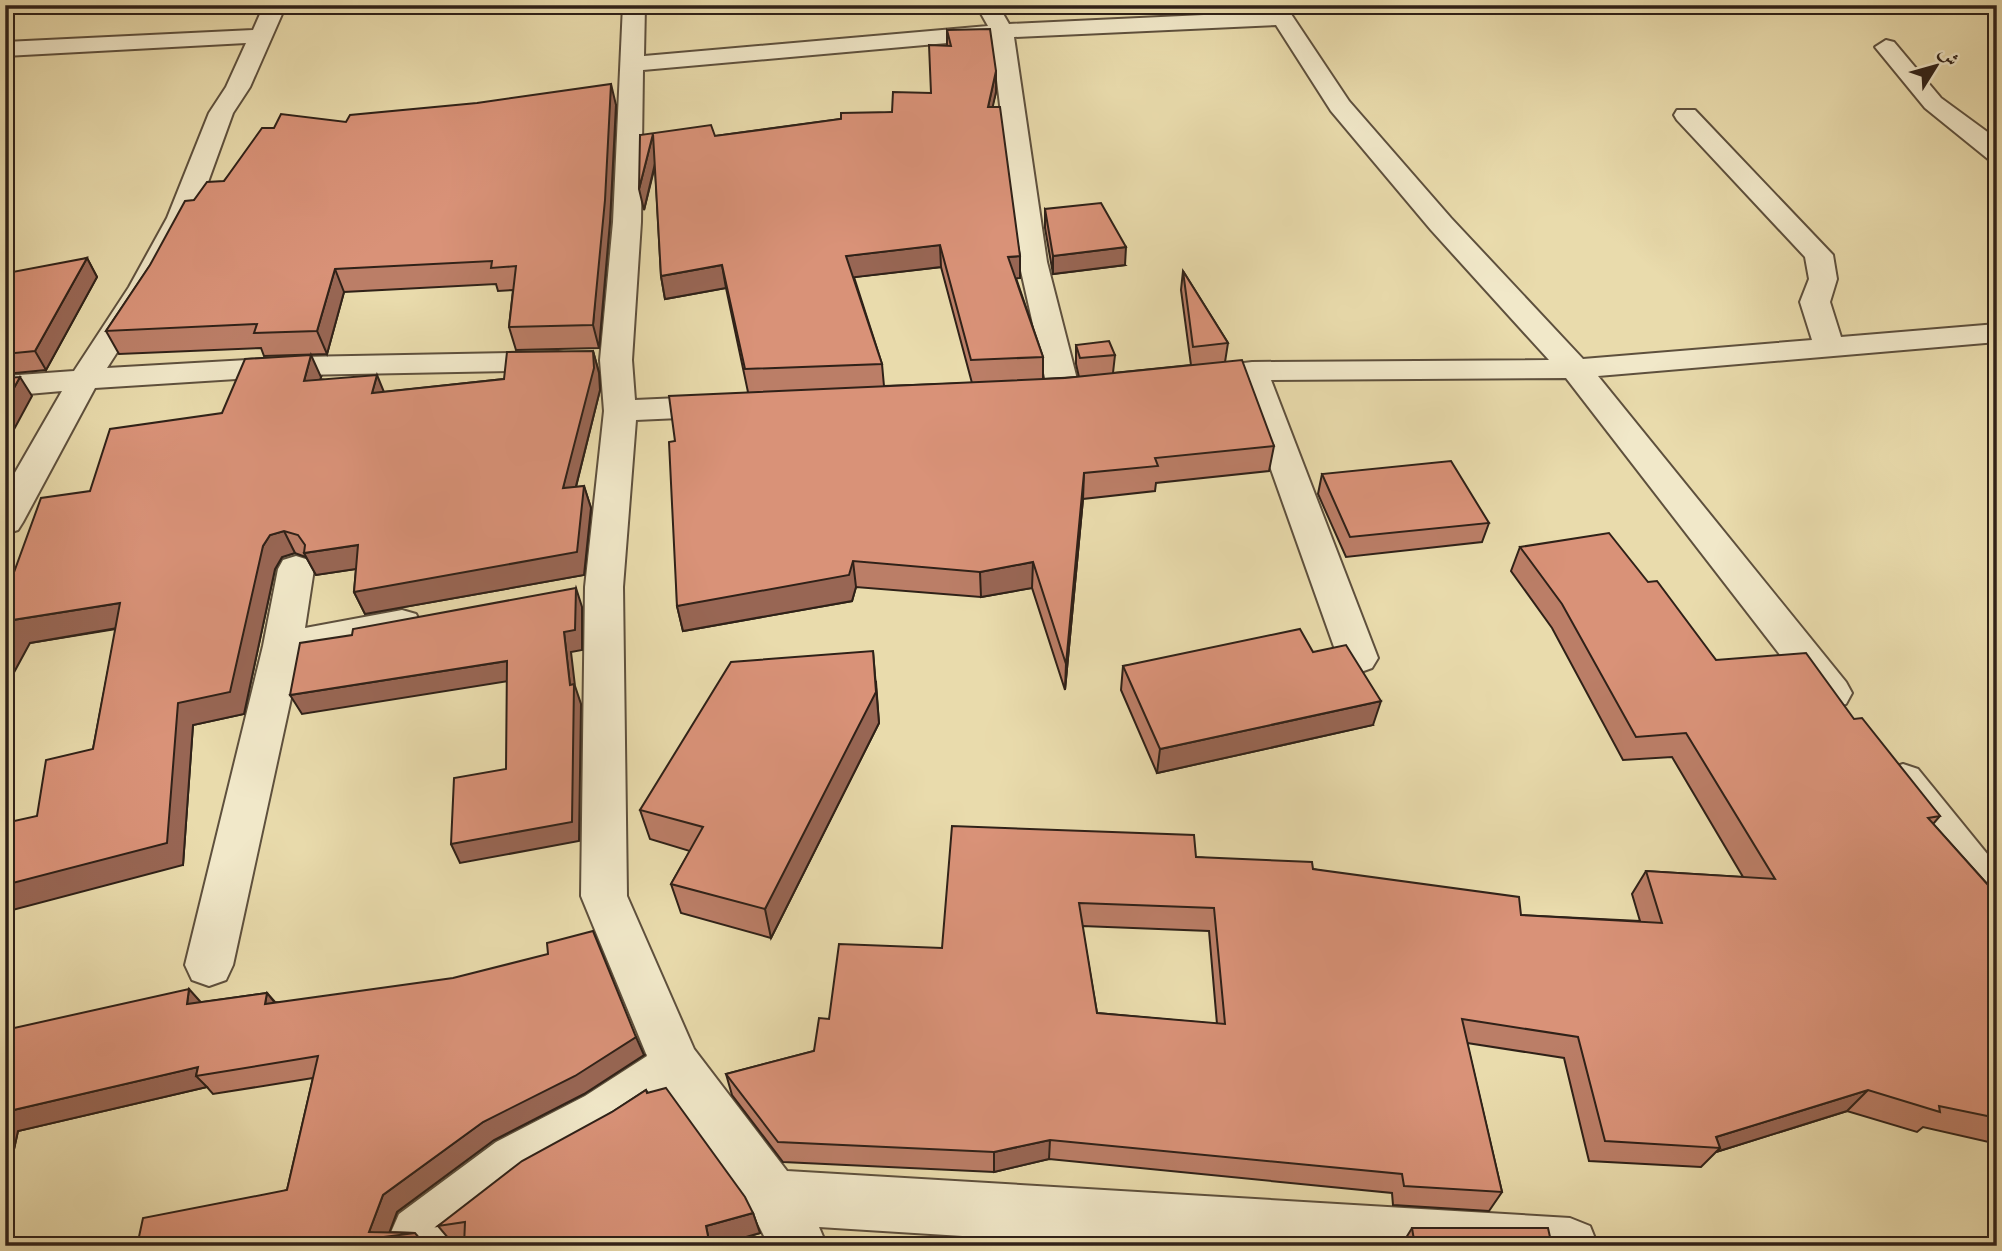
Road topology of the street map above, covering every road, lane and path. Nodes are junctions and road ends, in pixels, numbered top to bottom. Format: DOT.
graph roads {
  1 [pos="275,5"];
  2 [pos="634,5"];
  3 [pos="987,5"];
  4 [pos="1279,12"];
  5 [pos="1002,31"];
  6 [pos="261,36"];
  7 [pos="1886,47"];
  8 [pos="5,49"];
  9 [pos="632,64"];
  10 [pos="1686,115"];
  11 [pos="1997,154"];
  12 [pos="1997,333"];
  13 [pos="1829,346"];
  14 [pos="616,360"];
  15 [pos="1575,369"];
  16 [pos="1252,372"];
  17 [pos="84,380"];
  18 [pos="1171,380"];
  19 [pos="5,387"];
  20 [pos="1063,391"];
  21 [pos="758,405"];
  22 [pos="620,411"];
  23 [pos="5,522"];
  24 [pos="296,569"];
  25 [pos="604,587"];
  26 [pos="564,594"];
  27 [pos="443,616"];
  28 [pos="283,646"];
  29 [pos="1358,658"];
  30 [pos="1850,716"];
  31 [pos="1885,759"];
  32 [pos="1997,900"];
  33 [pos="209,965"];
  34 [pos="676,1066"];
  35 [pos="773,1197"];
  36 [pos="413,1246"];
  37 [pos="799,1246"];
  38 [pos="1570,1246"];
  1 -- 6 [label="street"];
  2 -- 9 [label="street"];
  3 -- 5 [label="street"];
  4 -- 5 [label="street"];
  4 -- 15 [label="street"];
  5 -- 9 [label="street"];
  5 -- 20 [label="street"];
  6 -- 8 [label="street"];
  6 -- 17 [label="street"];
  7 -- 11 [label="street"];
  9 -- 14 [label="street"];
  10 -- 13 [label="street"];
  12 -- 13 [label="street"];
  13 -- 15 [label="street"];
  14 -- 17 [label="street"];
  14 -- 22 [label="street"];
  15 -- 16 [label="street"];
  15 -- 30 [label="street"];
  16 -- 18 [label="street"];
  16 -- 29 [label="street"];
  17 -- 19 [label="street"];
  17 -- 23 [label="street"];
  21 -- 22 [label="street"];
  22 -- 25 [label="street"];
  24 -- 28 [label="street"];
  25 -- 26 [label="street"];
  25 -- 34 [label="street"];
  27 -- 28 [label="street"];
  28 -- 33 [label="street"];
  31 -- 32 [label="street"];
  34 -- 35 [label="street"];
  34 -- 36 [label="street"];
  35 -- 37 [label="street"];
  35 -- 38 [label="street"];
}
